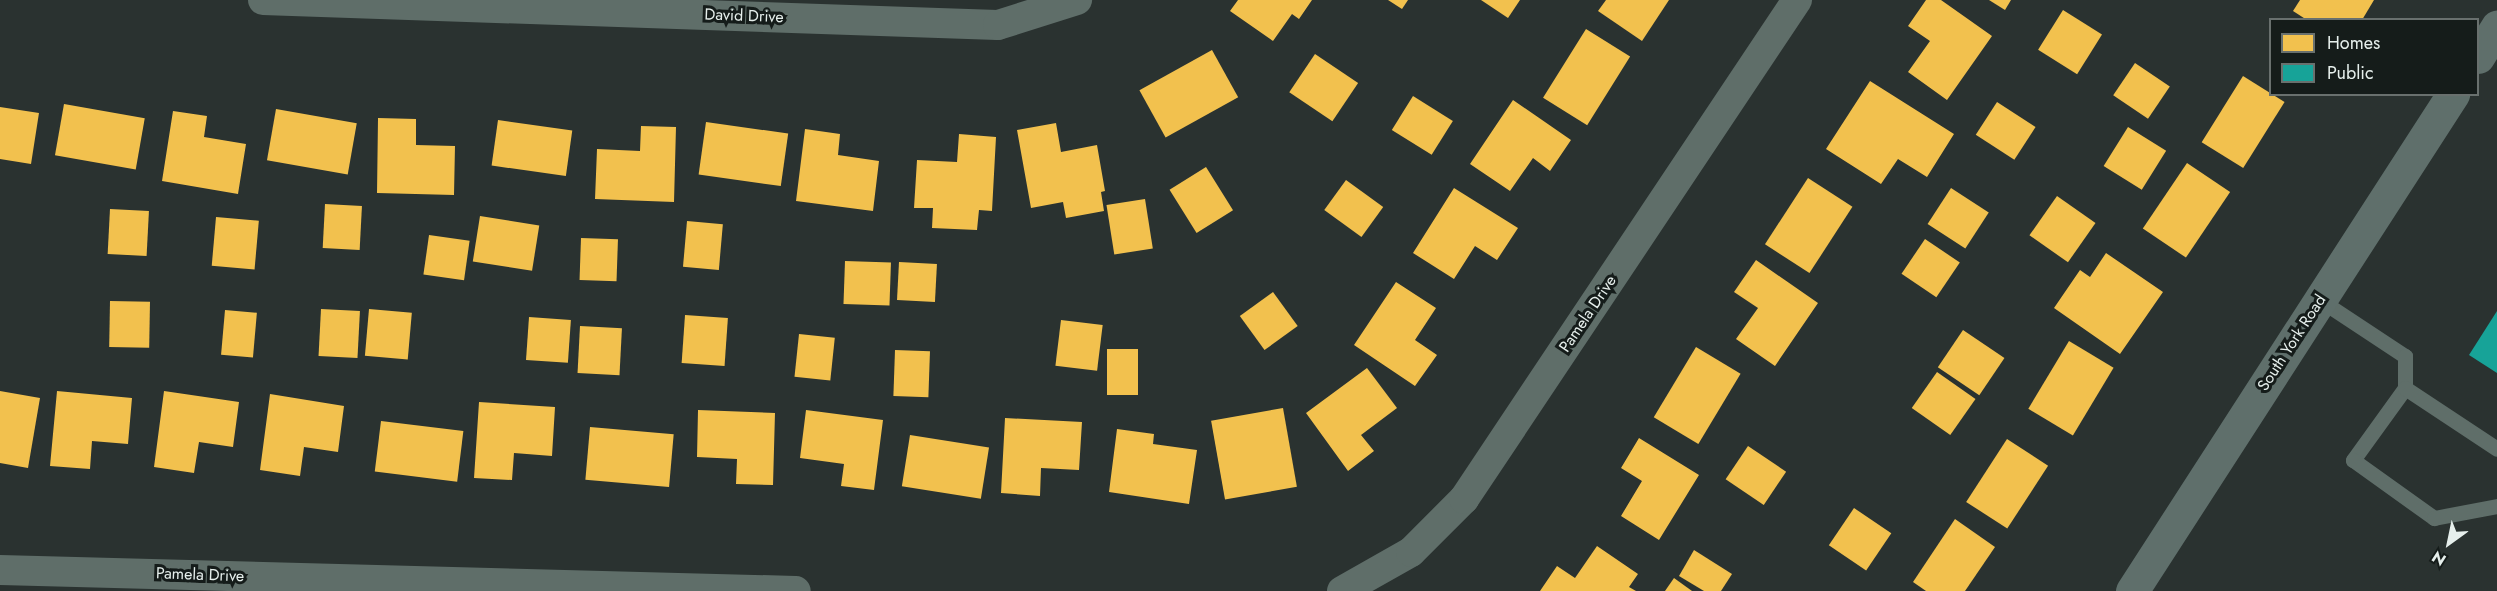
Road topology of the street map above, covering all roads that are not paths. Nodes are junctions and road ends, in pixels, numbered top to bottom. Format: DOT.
graph roads {
  1 [pos="263,0"];
  2 [pos="1077,0"];
  3 [pos="1797,0"];
  4 [pos="2497,26"];
  5 [pos="2479,55"];
  6 [pos="2452,96"];
  7 [pos="2320,300"];
  8 [pos="2405,388"];
  9 [pos="2497,449"];
  10 [pos="2497,506"];
  11 [pos="0,570"];
  12 [pos="796,591"];
  13 [pos="1342,591"];
  14 [pos="2132,591"];
  1 -- 2 [label="street, David Drive"];
  3 -- 13 [label="street, Pamela Drive"];
  4 -- 5 [label="main road"];
  6 -- 7 [label="main road, South York Road"];
  7 -- 8 [label="lane"];
  7 -- 14 [label="main road, South York Road"];
  8 -- 9 [label="lane"];
  8 -- 10 [label="lane"];
  11 -- 12 [label="street, Pamela Drive"];
}
